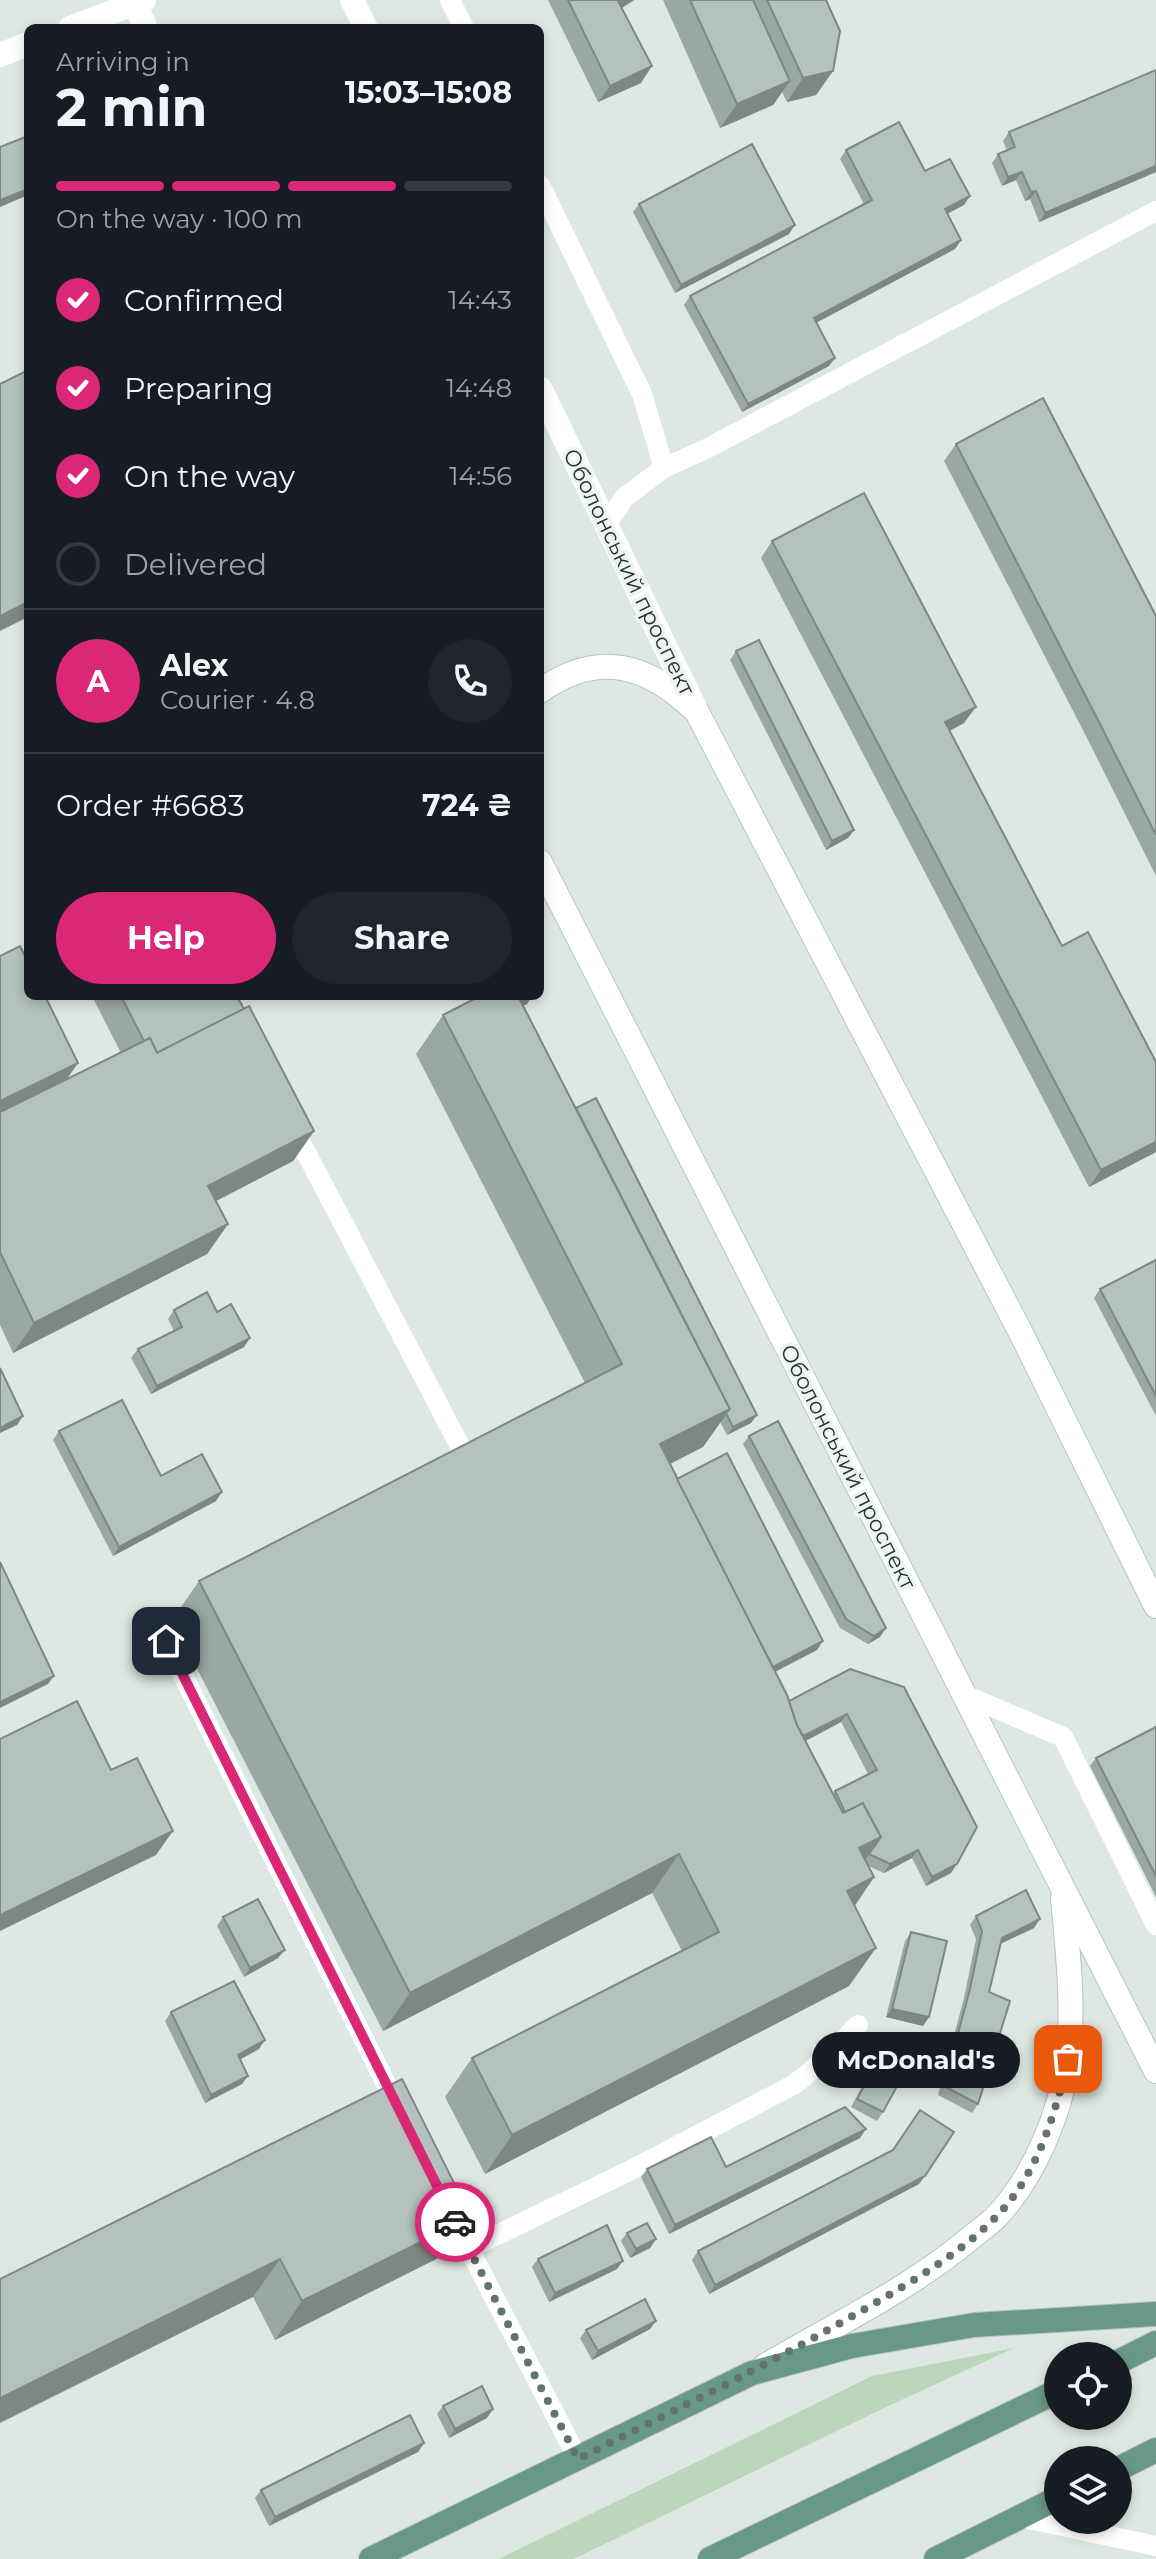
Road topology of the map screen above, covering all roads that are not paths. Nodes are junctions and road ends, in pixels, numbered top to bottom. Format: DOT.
graph roads {
  1 [pos="352,0"];
  2 [pos="450,0"];
  3 [pos="139,2"];
  4 [pos="81,24"];
  5 [pos="145,24"];
  6 [pos="364,24"];
  7 [pos="462,24"];
  8 [pos="24,46"];
  9 [pos="0,55"];
  10 [pos="544,193"];
  11 [pos="1156,211"];
  12 [pos="544,396"];
  13 [pos="664,468"];
  14 [pos="606,524"];
  15 [pos="544,689"];
  16 [pos="697,712"];
  17 [pos="544,870"];
  18 [pos="282,1106"];
  19 [pos="460,1446"];
  20 [pos="1156,1606"];
  21 [pos="166,1641"];
  22 [pos="967,1696"];
  23 [pos="1062,1885"];
  24 [pos="1156,1925"];
  25 [pos="858,2025"];
  26 [pos="1156,2071"];
  27 [pos="405,2122"];
  28 [pos="440,2192"];
  29 [pos="468,2249"];
  30 [pos="1156,2314"];
  31 [pos="1156,2343"];
  32 [pos="1132,2355"];
  33 [pos="752,2373"];
  34 [pos="1044,2398"];
  35 [pos="1156,2450"];
  36 [pos="578,2459"];
  37 [pos="1132,2462"];
  38 [pos="1044,2505"];
  39 [pos="1020,2517"];
  40 [pos="1156,2546"];
  41 [pos="371,2559"];
  42 [pos="710,2559"];
  43 [pos="936,2559"];
  1 -- 6 [label="main road"];
  2 -- 7 [label="lane"];
  3 -- 4 [label="main road"];
  3 -- 5 [label="main road"];
  8 -- 9 [label="main road"];
  10 -- 13 [label="lane"];
  11 -- 13 [label="lane"];
  12 -- 14 [label="main road, Оболонський проспект"];
  13 -- 14 [label="lane"];
  14 -- 16 [label="main road, Оболонський проспект"];
  15 -- 16 [label="main road, Оболонський проспект"];
  16 -- 20 [label="main road, Оболонський проспект"];
  17 -- 22 [label="main road, Оболонський проспект"];
  18 -- 19 [label="lane"];
  21 -- 27 [label="lane"];
  22 -- 23 [label="main road, Оболонський проспект"];
  22 -- 24 [label="lane"];
  23 -- 26 [label="main road, Оболонський проспект"];
  23 -- 33 [label="main road"];
  25 -- 29 [label="lane"];
  28 -- 29 [label="lane"];
  29 -- 36 [label="lane"];
  30 -- 33 [label="main road"];
  31 -- 32 [label="main road"];
  33 -- 36 [label="main road"];
  34 -- 42 [label="main road"];
  35 -- 37 [label="main road"];
  36 -- 41 [label="main road"];
  38 -- 39 [label="main road"];
  39 -- 40 [label="lane"];
  39 -- 43 [label="main road"];
}
